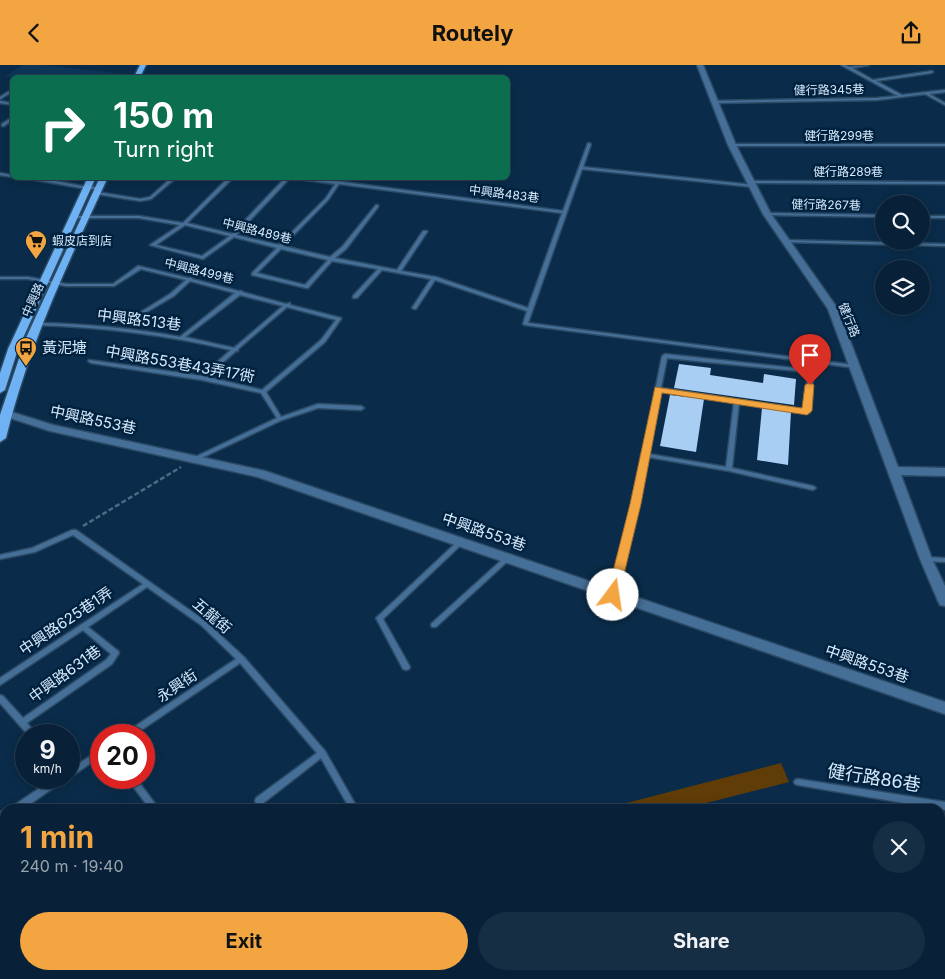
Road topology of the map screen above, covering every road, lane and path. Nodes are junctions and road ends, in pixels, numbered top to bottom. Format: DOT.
graph roads {
  1 [pos="700,65"];
  2 [pos="843,65"];
  3 [pos="867,65"];
  4 [pos="848,68"];
  5 [pos="931,72"];
  6 [pos="872,81"];
  7 [pos="945,91"];
  8 [pos="926,93"];
  9 [pos="902,96"];
  10 [pos="713,102"];
  11 [pos="945,104"];
  12 [pos="10,120"];
  13 [pos="3,125"];
  14 [pos="589,144"];
  15 [pos="732,145"];
  16 [pos="945,145"];
  17 [pos="581,168"];
  18 [pos="38,180"];
  19 [pos="90,180"];
  20 [pos="103,180"];
  21 [pos="172,180"];
  22 [pos="229,180"];
  23 [pos="287,180"];
  24 [pos="314,180"];
  25 [pos="338,183"];
  26 [pos="945,183"];
  27 [pos="752,184"];
  28 [pos="86,188"];
  29 [pos="98,191"];
  30 [pos="377,206"];
  31 [pos="565,212"];
  32 [pos="767,214"];
  33 [pos="875,216"];
  34 [pos="72,217"];
  35 [pos="85,217"];
  36 [pos="930,217"];
  37 [pos="945,217"];
  38 [pos="184,224"];
  39 [pos="425,232"];
  40 [pos="233,235"];
  41 [pos="786,241"];
  42 [pos="945,245"];
  43 [pos="281,247"];
  44 [pos="331,259"];
  45 [pos="380,269"];
  46 [pos="398,272"];
  47 [pos="0,278"];
  48 [pos="434,278"];
  49 [pos="190,279"];
  50 [pos="45,280"];
  51 [pos="56,282"];
  52 [pos="240,292"];
  53 [pos="354,297"];
  54 [pos="288,304"];
  55 [pos="414,308"];
  56 [pos="530,310"];
  57 [pos="143,313"];
  58 [pos="38,324"];
  59 [pos="182,337"];
  60 [pos="236,350"];
  61 [pos="91,361"];
  62 [pos="854,367"];
  63 [pos="211,370"];
  64 [pos="658,389"];
  65 [pos="0,390"];
  66 [pos="263,392"];
  67 [pos="737,401"];
  68 [pos="361,408"];
  69 [pos="5,413"];
  70 [pos="280,419"];
  71 [pos="0,438"];
  72 [pos="644,455"];
  73 [pos="195,459"];
  74 [pos="729,469"];
  75 [pos="893,471"];
  76 [pos="945,472"];
  77 [pos="813,487"];
  78 [pos="74,532"];
  79 [pos="461,542"];
  80 [pos="0,557"];
  81 [pos="508,558"];
  82 [pos="926,559"];
  83 [pos="945,560"];
  84 [pos="147,584"];
  85 [pos="613,595"];
  86 [pos="945,601"];
  87 [pos="434,625"];
  88 [pos="83,626"];
  89 [pos="241,659"];
  90 [pos="406,667"];
  91 [pos="0,682"];
  92 [pos="0,698"];
  93 [pos="945,708"];
  94 [pos="22,723"];
  95 [pos="144,724"];
  96 [pos="322,753"];
  97 [pos="798,782"];
  98 [pos="45,789"];
  99 [pos="139,789"];
  100 [pos="259,801"];
  101 [pos="23,804"];
  102 [pos="151,804"];
  103 [pos="351,804"];
  104 [pos="933,804"];
  1 -- 10 [label="street, 健行路"];
  2 -- 4 [label="lane"];
  3 -- 4 [label="lane"];
  4 -- 6 [label="lane"];
  5 -- 6 [label="lane"];
  6 -- 9 [label="lane"];
  7 -- 8 [label="lane, 健行路345巷"];
  8 -- 9 [label="lane, 健行路345巷"];
  8 -- 11 [label="lane"];
  9 -- 10 [label="lane, 健行路345巷"];
  10 -- 15 [label="street, 健行路"];
  12 -- 13 [label="lane"];
  14 -- 17 [label="lane"];
  15 -- 16 [label="lane, 健行路299巷"];
  15 -- 27 [label="street, 健行路"];
  17 -- 27 [label="lane, 健行路289巷"];
  17 -- 31 [label="lane"];
  18 -- 28 [label="lane"];
  19 -- 28 [label="main road, 中興路"];
  20 -- 29 [label="main road, 中興路"];
  21 -- 29 [label="lane"];
  22 -- 38 [label="lane"];
  23 -- 40 [label="lane"];
  24 -- 25 [label="lane, 中興路483巷"];
  25 -- 31 [label="lane, 中興路483巷"];
  25 -- 43 [label="lane"];
  26 -- 27 [label="lane, 健行路289巷"];
  27 -- 32 [label="street, 健行路"];
  28 -- 29 [label="lane"];
  28 -- 34 [label="main road, 中興路"];
  29 -- 35 [label="main road, 中興路"];
  30 -- 44 [label="lane"];
  31 -- 56 [label="lane"];
  32 -- 33 [label="lane, 健行路267巷"];
  32 -- 41 [label="street, 健行路"];
  34 -- 35 [label="lane, 中興路489巷"];
  34 -- 50 [label="main road, 中興路"];
  35 -- 38 [label="lane, 中興路489巷"];
  35 -- 51 [label="main road, 中興路"];
  36 -- 37 [label="lane"];
  38 -- 40 [label="lane, 中興路489巷"];
  38 -- 40 [label="lane"];
  39 -- 46 [label="lane"];
  40 -- 43 [label="lane, 中興路489巷"];
  41 -- 42 [label="lane"];
  41 -- 62 [label="street, 健行路"];
  43 -- 44 [label="lane, 中興路489巷"];
  43 -- 44 [label="lane"];
  44 -- 45 [label="lane, 中興路489巷"];
  45 -- 46 [label="lane, 中興路489巷"];
  45 -- 53 [label="lane"];
  46 -- 48 [label="lane, 中興路489巷"];
  47 -- 50 [label="lane, 中興路499巷"];
  48 -- 55 [label="lane"];
  48 -- 56 [label="lane, 中興路489巷"];
  49 -- 51 [label="lane, 中興路499巷"];
  49 -- 52 [label="lane, 中興路499巷"];
  49 -- 57 [label="lane"];
  50 -- 51 [label="lane, 中興路499巷"];
  50 -- 65 [label="main road, 中興路"];
  51 -- 58 [label="main road, 中興路"];
  52 -- 54 [label="lane, 中興路499巷"];
  52 -- 59 [label="lane"];
  54 -- 60 [label="lane"];
  54 -- 66 [label="lane, 中興路499巷"];
  56 -- 62 [label="lane"];
  58 -- 59 [label="lane, 中興路513巷"];
  58 -- 69 [label="main road, 中興路"];
  59 -- 60 [label="lane, 中興路513巷"];
  60 -- 63 [label="lane"];
  61 -- 66 [label="lane, 中興路553巷43弄17衖"];
  62 -- 75 [label="street, 健行路"];
  64 -- 67 [label="lane"];
  64 -- 67 [label="lane"];
  64 -- 72 [label="lane"];
  66 -- 70 [label="lane, 中興路553巷43弄17衖"];
  67 -- 74 [label="lane"];
  68 -- 70 [label="lane"];
  69 -- 71 [label="main road, 中興路"];
  69 -- 73 [label="street, 中興路553巷"];
  70 -- 73 [label="lane"];
  72 -- 74 [label="lane"];
  72 -- 85 [label="lane"];
  73 -- 78 [label="path"];
  73 -- 79 [label="street, 中興路553巷"];
  74 -- 77 [label="lane"];
  75 -- 76 [label="street"];
  75 -- 82 [label="street, 健行路"];
  78 -- 80 [label="lane"];
  78 -- 84 [label="lane, 五龍街"];
  79 -- 81 [label="street, 中興路553巷"];
  79 -- 90 [label="lane"];
  81 -- 85 [label="street, 中興路553巷"];
  81 -- 87 [label="lane"];
  82 -- 83 [label="lane"];
  82 -- 86 [label="street, 健行路"];
  84 -- 88 [label="lane, 中興路625巷1弄"];
  84 -- 89 [label="lane, 五龍街"];
  85 -- 93 [label="street, 中興路553巷"];
  88 -- 91 [label="lane, 中興路625巷1弄"];
  88 -- 94 [label="lane, 中興路631巷"];
  89 -- 95 [label="lane, 永興街"];
  89 -- 96 [label="lane, 五龍街"];
  92 -- 94 [label="lane"];
  96 -- 100 [label="lane"];
  96 -- 103 [label="lane, 五龍街"];
  97 -- 104 [label="lane, 健行路86巷"];
  98 -- 101 [label="lane"];
  99 -- 102 [label="lane"];
}
